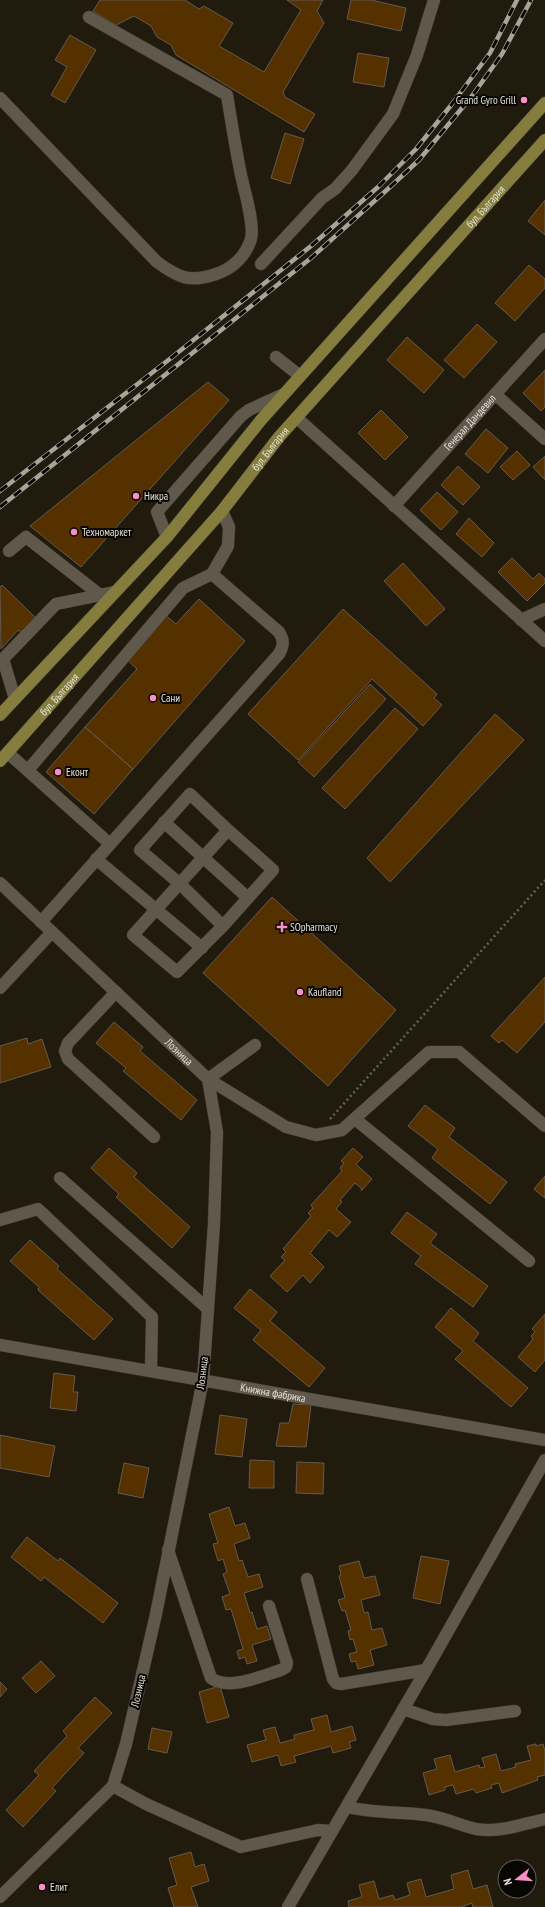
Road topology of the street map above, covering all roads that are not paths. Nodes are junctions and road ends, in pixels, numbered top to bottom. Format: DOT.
graph roads {
  1 [pos="434,0"];
  2 [pos="89,17"];
  3 [pos="0,98"];
  4 [pos="545,103"];
  5 [pos="545,140"];
  6 [pos="261,264"];
  7 [pos="545,340"];
  8 [pos="276,356"];
  9 [pos="300,376"];
  10 [pos="284,394"];
  11 [pos="495,394"];
  12 [pos="297,418"];
  13 [pos="545,439"];
  14 [pos="394,506"];
  15 [pos="222,510"];
  16 [pos="167,537"];
  17 [pos="9,551"];
  18 [pos="212,574"];
  19 [pos="115,592"];
  20 [pos="100,595"];
  21 [pos="545,609"];
  22 [pos="522,620"];
  23 [pos="545,641"];
  24 [pos="15,699"];
  25 [pos="0,715"];
  26 [pos="4,757"];
  27 [pos="28,770"];
  28 [pos="164,822"];
  29 [pos="228,830"];
  30 [pos="110,844"];
  31 [pos="203,857"];
  32 [pos="96,859"];
  33 [pos="0,883"];
  34 [pos="179,883"];
  35 [pos="248,898"];
  36 [pos="156,909"];
  37 [pos="41,922"];
  38 [pos="223,926"];
  39 [pos="52,932"];
  40 [pos="202,948"];
  41 [pos="0,988"];
  42 [pos="116,992"];
  43 [pos="255,1045"];
  44 [pos="208,1079"];
  45 [pos="355,1119"];
  46 [pos="545,1126"];
  47 [pos="154,1137"];
  48 [pos="60,1178"];
  49 [pos="0,1220"];
  50 [pos="529,1261"];
  51 [pos="208,1309"];
  52 [pos="0,1345"];
  53 [pos="151,1371"];
  54 [pos="203,1380"];
  55 [pos="545,1440"];
  56 [pos="545,1460"];
  57 [pos="168,1549"];
  58 [pos="307,1579"];
  59 [pos="269,1606"];
  60 [pos="426,1670"];
  61 [pos="403,1709"];
  62 [pos="515,1711"];
  63 [pos="113,1786"];
  64 [pos="347,1807"];
  65 [pos="545,1819"];
  66 [pos="332,1831"];
  67 [pos="0,1897"];
  68 [pos="288,1907"];
  1 -- 6 [label="street"];
  2 -- 3 [label="street"];
  4 -- 9 [label="main road"];
  5 -- 12 [label="main road, бул. България"];
  7 -- 11 [label="street, Генерал Дандевил"];
  8 -- 9 [label="street"];
  9 -- 10 [label="main road"];
  10 -- 16 [label="main road"];
  10 -- 16 [label="street"];
  11 -- 13 [label="street"];
  11 -- 14 [label="street, Генерал Дандевил"];
  12 -- 14 [label="street"];
  12 -- 15 [label="main road, бул. България"];
  14 -- 22 [label="street"];
  15 -- 18 [label="street"];
  15 -- 26 [label="main road, бул. България"];
  16 -- 19 [label="main road"];
  17 -- 20 [label="street"];
  18 -- 27 [label="street"];
  18 -- 30 [label="street"];
  19 -- 20 [label="street"];
  19 -- 24 [label="main road"];
  20 -- 24 [label="street"];
  21 -- 22 [label="street"];
  22 -- 23 [label="street"];
  24 -- 25 [label="main road"];
  26 -- 27 [label="street"];
  27 -- 30 [label="street"];
  28 -- 29 [label="street"];
  28 -- 31 [label="street"];
  28 -- 34 [label="street"];
  29 -- 31 [label="street"];
  29 -- 35 [label="street"];
  30 -- 32 [label="street"];
  31 -- 34 [label="street"];
  31 -- 35 [label="street"];
  32 -- 36 [label="street"];
  32 -- 37 [label="street"];
  33 -- 37 [label="street, Лозница"];
  34 -- 36 [label="street"];
  34 -- 38 [label="street"];
  35 -- 38 [label="street"];
  36 -- 40 [label="street"];
  36 -- 40 [label="street"];
  37 -- 39 [label="street, Лозница"];
  38 -- 40 [label="street"];
  39 -- 41 [label="street"];
  39 -- 42 [label="street, Лозница"];
  42 -- 44 [label="street, Лозница"];
  42 -- 47 [label="street"];
  43 -- 44 [label="street"];
  44 -- 45 [label="street"];
  44 -- 51 [label="street, Лозница"];
  45 -- 46 [label="street"];
  45 -- 50 [label="street"];
  48 -- 51 [label="street"];
  49 -- 53 [label="street"];
  51 -- 54 [label="street, Лозница"];
  52 -- 53 [label="street, Книжна фабрика"];
  53 -- 54 [label="street, Книжна фабрика"];
  54 -- 55 [label="street, Книжна фабрика"];
  54 -- 57 [label="street, Лозница"];
  56 -- 60 [label="street"];
  57 -- 59 [label="street"];
  57 -- 63 [label="street, Лозница"];
  58 -- 60 [label="street"];
  60 -- 61 [label="street"];
  61 -- 62 [label="street"];
  61 -- 64 [label="street"];
  63 -- 66 [label="street"];
  63 -- 67 [label="street"];
  64 -- 65 [label="street"];
  64 -- 66 [label="street"];
  66 -- 68 [label="street"];
}
